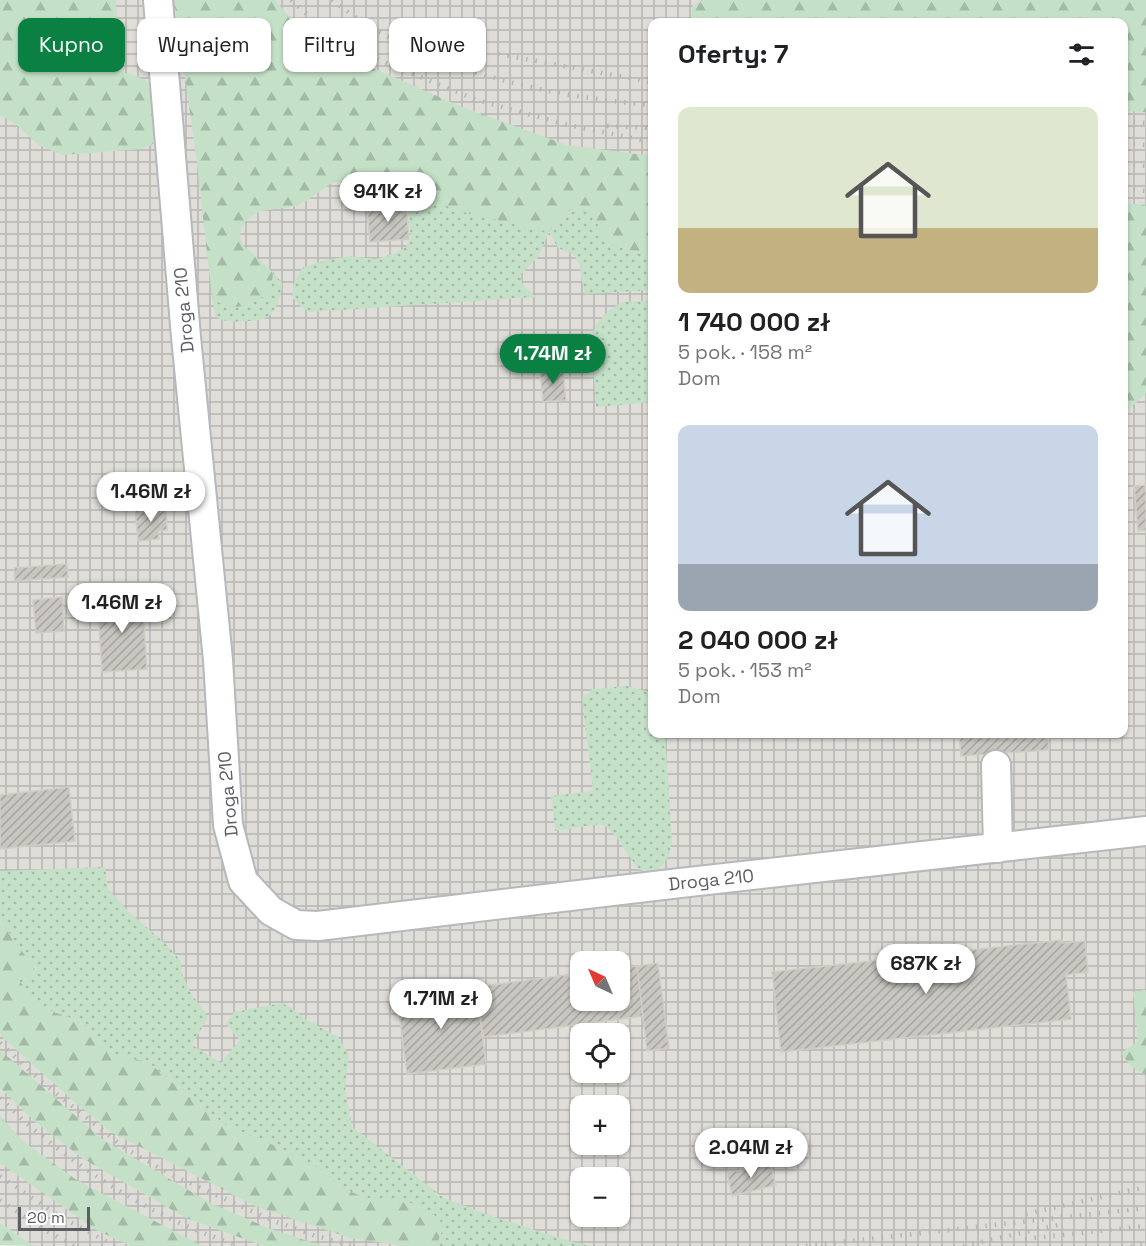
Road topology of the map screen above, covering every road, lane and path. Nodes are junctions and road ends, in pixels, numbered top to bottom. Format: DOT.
graph roads {
  1 [pos="158,0"];
  2 [pos="996,765"];
  3 [pos="1146,831"];
  4 [pos="998,848"];
  1 -- 4 [label="lane, Droga 210"];
  2 -- 4 [label="lane"];
  3 -- 4 [label="lane, Droga 210"];
}
